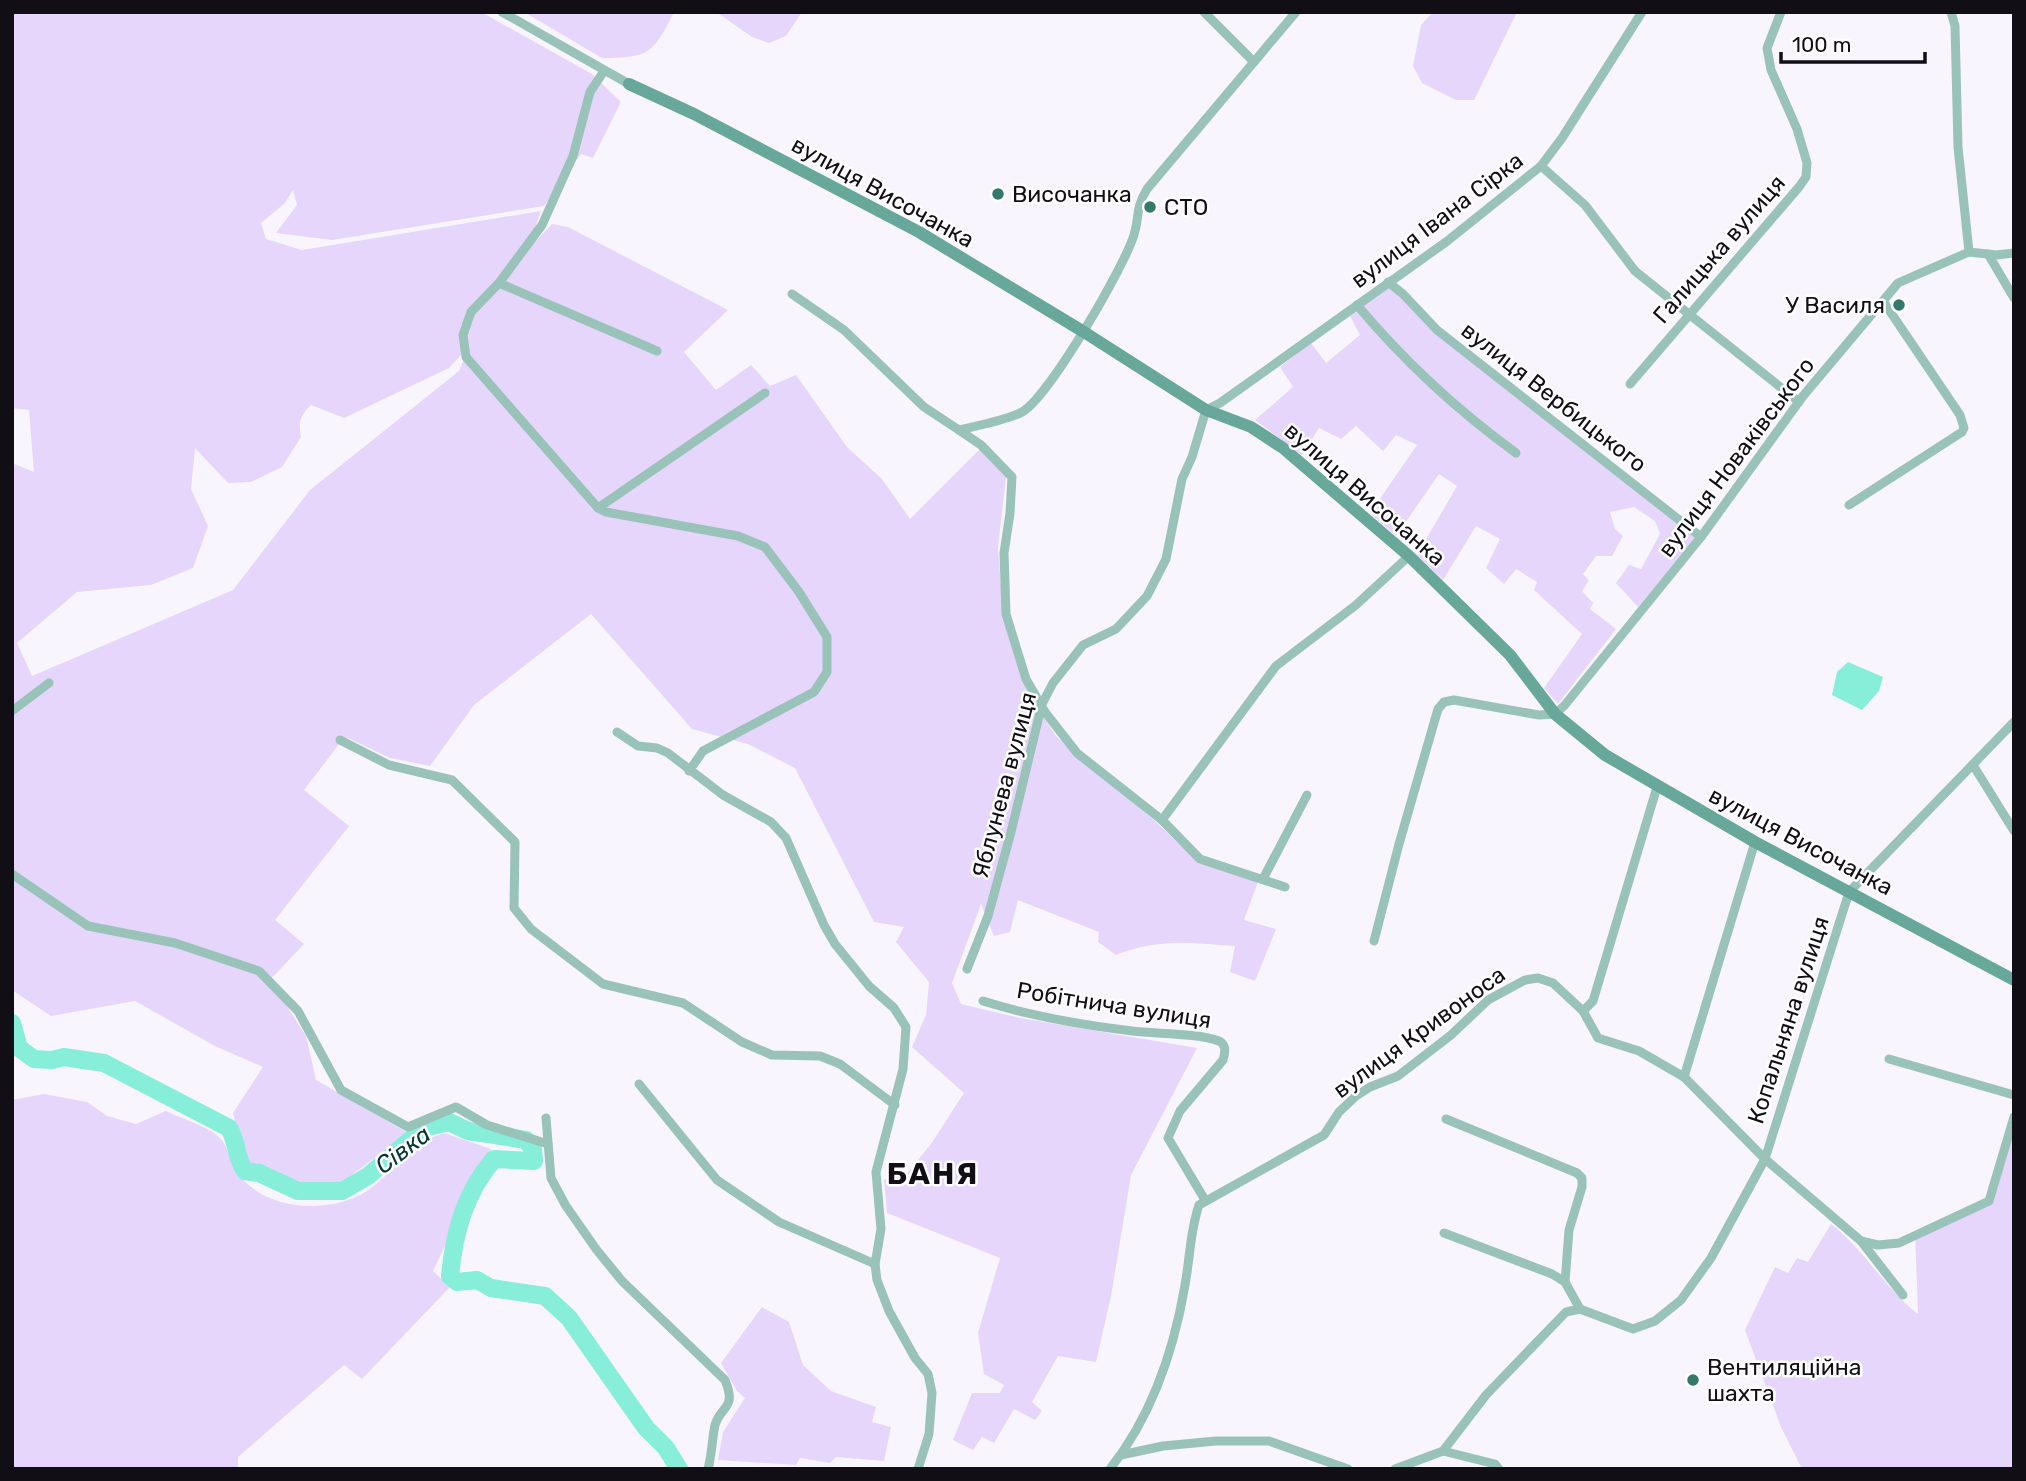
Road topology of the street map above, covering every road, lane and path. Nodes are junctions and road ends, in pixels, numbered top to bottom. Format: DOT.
graph roads {
  1 [pos="502,12"];
  2 [pos="1204,12"];
  3 [pos="1296,12"];
  4 [pos="1642,12"];
  5 [pos="1782,12"];
  6 [pos="1951,12"];
  7 [pos="1254,62"];
  8 [pos="604,71"];
  9 [pos="629,84"];
  10 [pos="1541,166"];
  11 [pos="1969,252"];
  12 [pos="2014,253"];
  13 [pos="1988,254"];
  14 [pos="1388,282"];
  15 [pos="499,283"];
  16 [pos="792,294"];
  17 [pos="2014,298"];
  18 [pos="1883,301"];
  19 [pos="1357,305"];
  20 [pos="1689,313"];
  21 [pos="1084,332"];
  22 [pos="657,351"];
  23 [pos="1630,384"];
  24 [pos="765,393"];
  25 [pos="1799,402"];
  26 [pos="1206,410"];
  27 [pos="959,430"];
  28 [pos="1516,453"];
  29 [pos="1849,505"];
  30 [pos="598,508"];
  31 [pos="1701,537"];
  32 [pos="1409,556"];
  33 [pos="49,684"];
  34 [pos="1042,704"];
  35 [pos="12,711"];
  36 [pos="1555,714"];
  37 [pos="2014,722"];
  38 [pos="617,732"];
  39 [pos="340,740"];
  40 [pos="1973,765"];
  41 [pos="689,771"];
  42 [pos="1657,787"];
  43 [pos="1307,795"];
  44 [pos="1162,820"];
  45 [pos="2014,831"];
  46 [pos="1755,842"];
  47 [pos="12,874"];
  48 [pos="1263,879"];
  49 [pos="1285,887"];
  50 [pos="1849,892"];
  51 [pos="1374,941"];
  52 [pos="968,969"];
  53 [pos="2013,979"];
  54 [pos="983,1000"];
  55 [pos="1583,1011"];
  56 [pos="1889,1059"];
  57 [pos="1684,1077"];
  58 [pos="639,1084"];
  59 [pos="2014,1095"];
  60 [pos="895,1105"];
  61 [pos="2014,1117"];
  62 [pos="546,1118"];
  63 [pos="1446,1119"];
  64 [pos="548,1144"];
  65 [pos="1765,1159"];
  66 [pos="1205,1200"];
  67 [pos="1444,1233"];
  68 [pos="1861,1241"];
  69 [pos="875,1264"];
  70 [pos="1565,1282"];
  71 [pos="1903,1295"];
  72 [pos="1580,1309"];
  73 [pos="1443,1451"];
  74 [pos="1121,1455"];
  75 [pos="708,1469"];
  76 [pos="918,1469"];
  77 [pos="1110,1469"];
  78 [pos="1348,1469"];
  79 [pos="1395,1469"];
  80 [pos="1499,1469"];
  1 -- 8 [label="street, вулиця Височанка"];
  2 -- 7 [label="street"];
  3 -- 7 [label="street"];
  4 -- 10 [label="street, вулиця Івана Сірка"];
  5 -- 20 [label="street, Галицька вулиця"];
  6 -- 11 [label="street"];
  7 -- 21 [label="street"];
  8 -- 9 [label="street, вулиця Височанка"];
  8 -- 15 [label="street"];
  9 -- 21 [label="street, вулиця Височанка"];
  10 -- 14 [label="street, вулиця Івана Сірка"];
  10 -- 20 [label="street"];
  11 -- 13 [label="street"];
  11 -- 18 [label="street, вулиця Новаківського"];
  12 -- 13 [label="street"];
  13 -- 17 [label="street"];
  14 -- 19 [label="street, вулиця Івана Сірка"];
  14 -- 31 [label="street, вулиця Вербицького"];
  15 -- 22 [label="street"];
  15 -- 30 [label="street"];
  16 -- 27 [label="street"];
  18 -- 25 [label="street, вулиця Новаківського"];
  18 -- 29 [label="street"];
  19 -- 26 [label="street, вулиця Івана Сірка"];
  19 -- 28 [label="street"];
  20 -- 23 [label="street, Галицька вулиця"];
  20 -- 25 [label="street"];
  21 -- 26 [label="street, вулиця Височанка"];
  21 -- 27 [label="street"];
  24 -- 30 [label="street"];
  25 -- 31 [label="street, вулиця Новаківського"];
  26 -- 32 [label="street, вулиця Височанка"];
  26 -- 34 [label="street, Яблунева вулиця"];
  27 -- 34 [label="street"];
  30 -- 41 [label="street"];
  31 -- 36 [label="street, вулиця Новаківського"];
  32 -- 36 [label="street, вулиця Височанка"];
  32 -- 44 [label="street"];
  33 -- 35 [label="street"];
  34 -- 44 [label="street"];
  34 -- 52 [label="street, Яблунева вулиця"];
  36 -- 42 [label="street, вулиця Височанка"];
  36 -- 51 [label="street"];
  37 -- 40 [label="street"];
  38 -- 41 [label="street"];
  39 -- 60 [label="street"];
  40 -- 45 [label="street"];
  40 -- 50 [label="street"];
  41 -- 60 [label="street"];
  42 -- 46 [label="street, вулиця Височанка"];
  42 -- 55 [label="street"];
  43 -- 48 [label="street"];
  44 -- 48 [label="street"];
  46 -- 50 [label="street, вулиця Височанка"];
  46 -- 57 [label="street"];
  47 -- 64 [label="street"];
  48 -- 49 [label="street"];
  50 -- 53 [label="street, вулиця Височанка"];
  50 -- 65 [label="street, Копальняна вулиця"];
  54 -- 66 [label="street, Робітнича вулиця"];
  55 -- 57 [label="street, вулиця Кривоноса"];
  55 -- 66 [label="street, вулиця Кривоноса"];
  56 -- 59 [label="street"];
  57 -- 65 [label="street, вулиця Кривоноса"];
  58 -- 69 [label="street"];
  60 -- 69 [label="street"];
  61 -- 68 [label="street"];
  62 -- 64 [label="street"];
  63 -- 70 [label="street"];
  64 -- 75 [label="street"];
  65 -- 68 [label="street, вулиця Кривоноса"];
  65 -- 72 [label="street, Копальняна вулиця"];
  66 -- 74 [label="street"];
  67 -- 70 [label="street"];
  68 -- 71 [label="street, вулиця Кривоноса"];
  69 -- 76 [label="street"];
  70 -- 72 [label="street"];
  72 -- 73 [label="street"];
  73 -- 79 [label="street"];
  73 -- 80 [label="street"];
  74 -- 77 [label="street"];
  74 -- 78 [label="street"];
}
